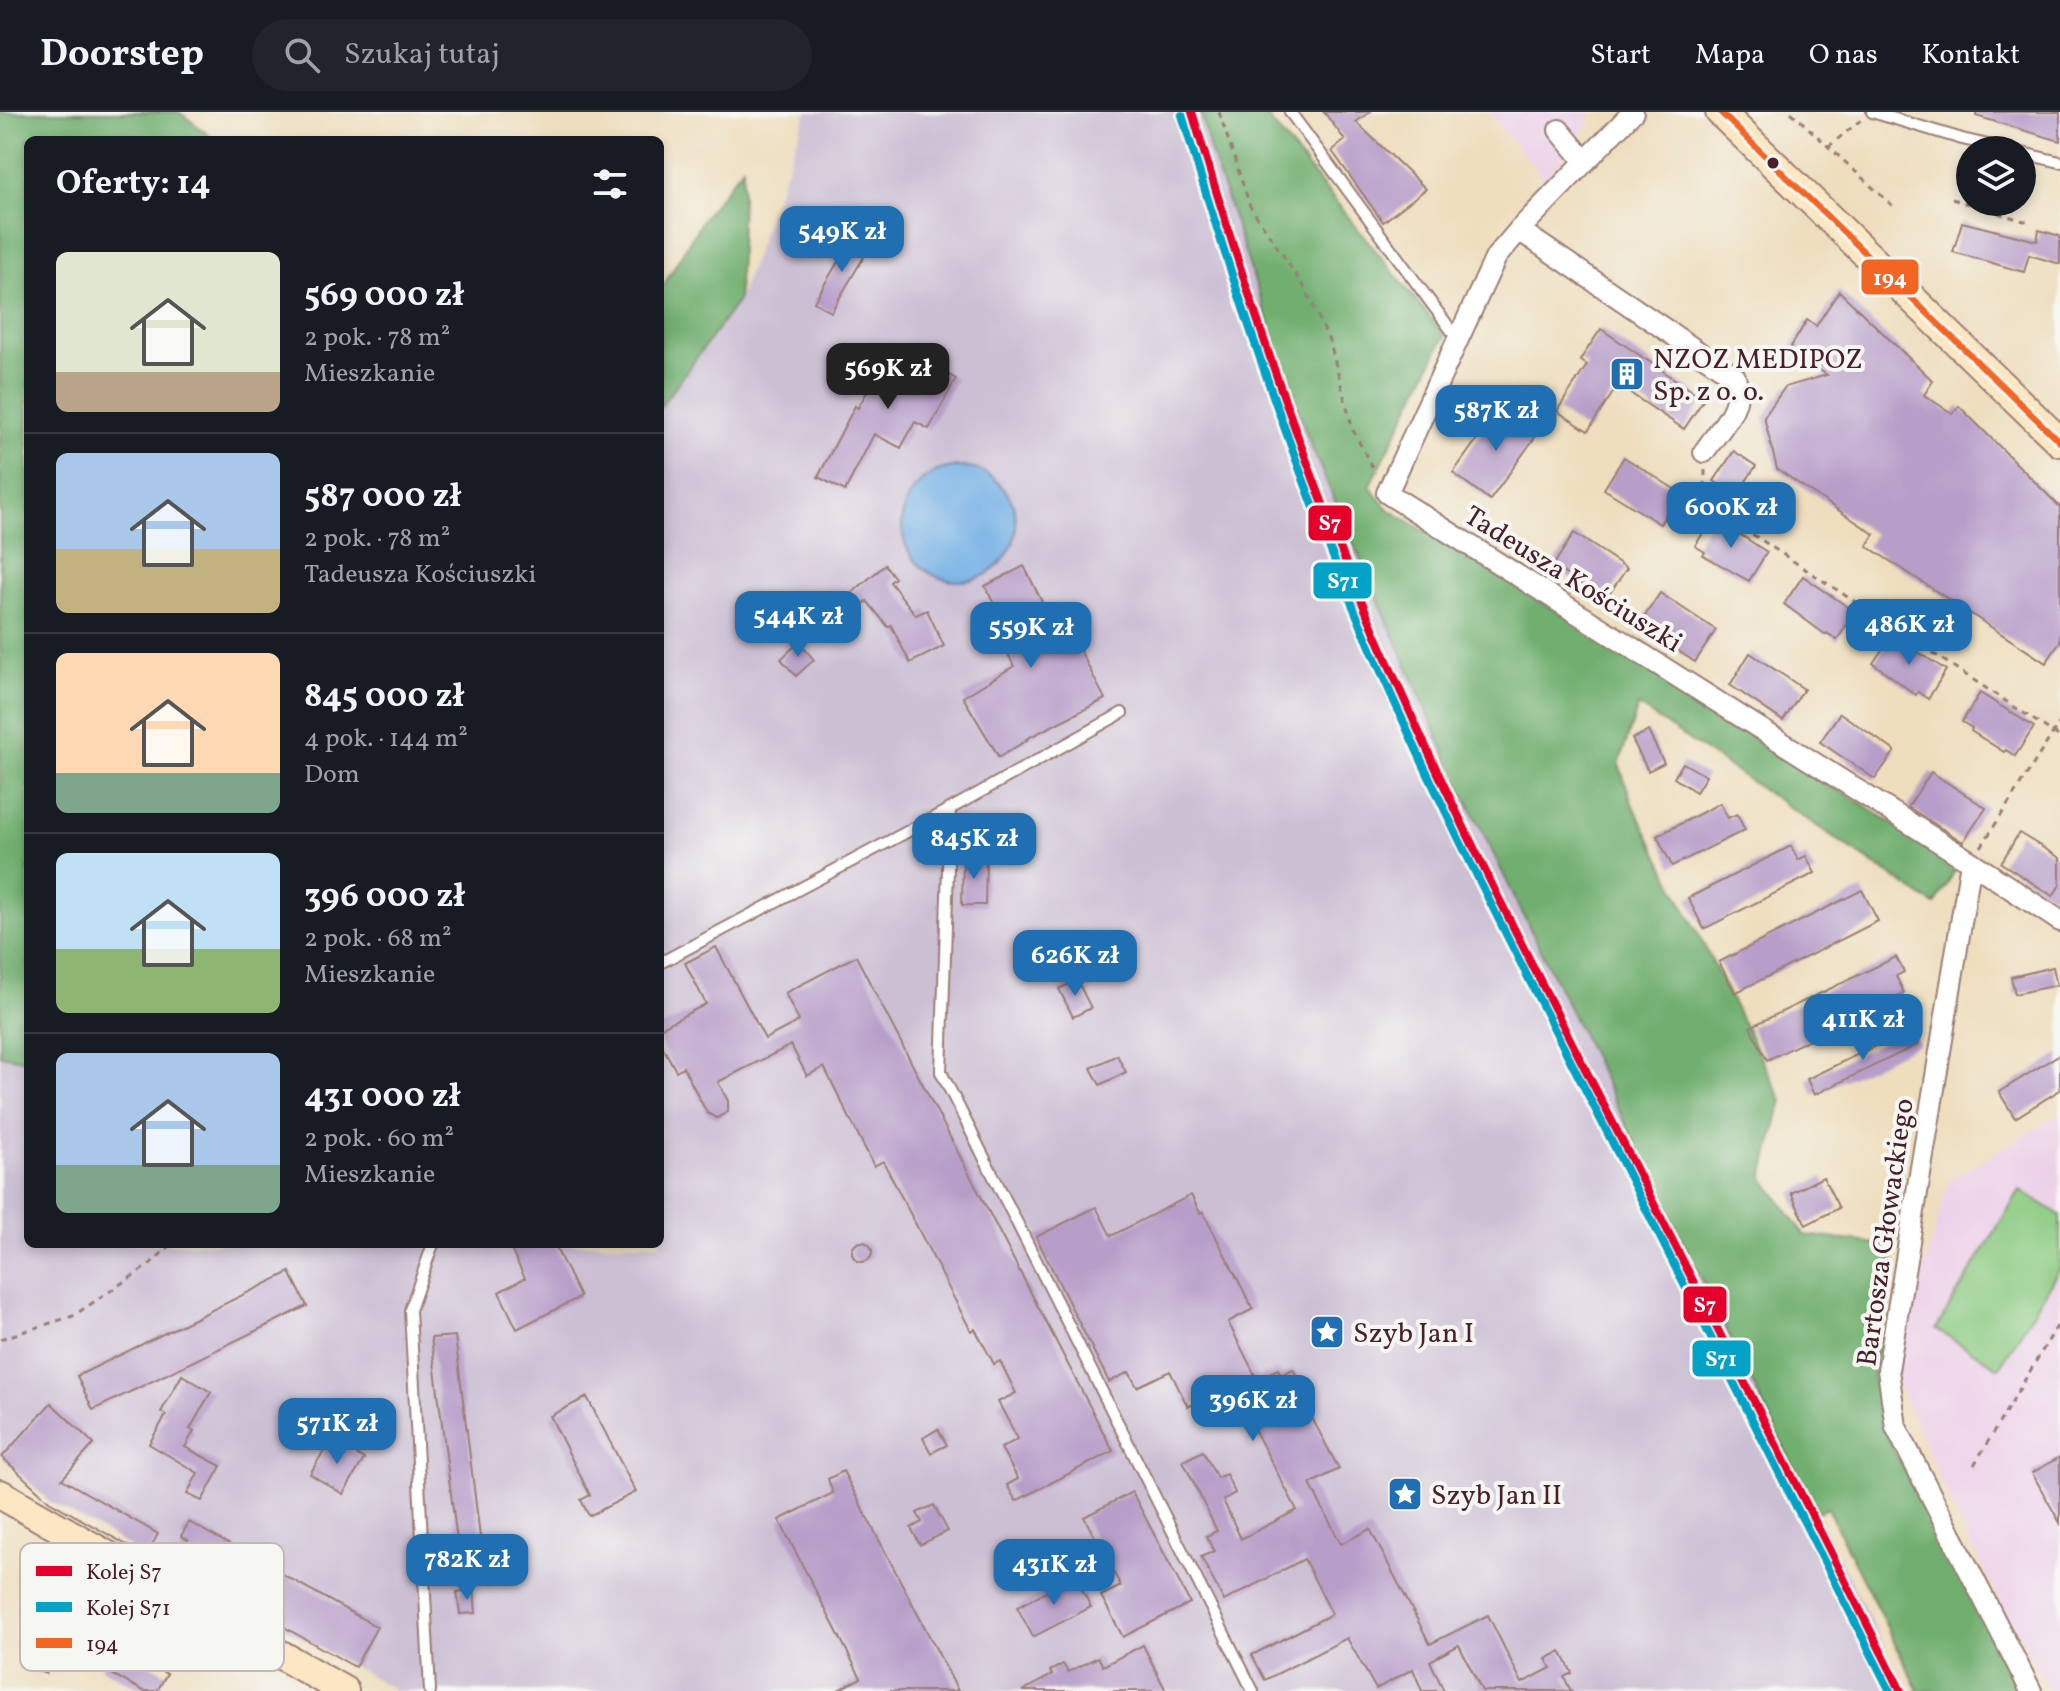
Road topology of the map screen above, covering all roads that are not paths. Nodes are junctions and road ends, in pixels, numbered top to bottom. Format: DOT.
graph roads {
  1 [pos="1290,112"];
  2 [pos="1611,112"];
  3 [pos="1633,112"];
  4 [pos="1720,112"];
  5 [pos="1872,112"];
  6 [pos="1559,130"];
  7 [pos="1959,136"];
  8 [pos="1605,139"];
  9 [pos="2036,156"];
  10 [pos="1585,161"];
  11 [pos="2060,162"];
  12 [pos="1519,230"];
  13 [pos="1457,338"];
  14 [pos="2060,442"];
  15 [pos="1704,452"];
  16 [pos="1122,713"];
  17 [pos="950,809"];
  18 [pos="1971,862"];
  19 [pos="2060,921"];
  20 [pos="664,961"];
  21 [pos="432,1248"];
  22 [pos="0,1494"];
  23 [pos="86,1543"];
  24 [pos="284,1657"];
  25 [pos="2028,1685"];
  26 [pos="344,1691"];
  27 [pos="430,1691"];
  28 [pos="1253,1691"];
  1 -- 13 [label="lane"];
  2 -- 8 [label="street"];
  3 -- 8 [label="street"];
  4 -- 14 [label="main road"];
  5 -- 7 [label="lane"];
  6 -- 10 [label="street"];
  8 -- 10 [label="street"];
  9 -- 11 [label="lane"];
  10 -- 12 [label="street"];
  12 -- 13 [label="street"];
  12 -- 15 [label="street"];
  13 -- 18 [label="street, Tadeusza Kościuszki"];
  16 -- 17 [label="lane"];
  17 -- 20 [label="lane"];
  17 -- 28 [label="lane"];
  18 -- 19 [label="street, Tadeusza Kościuszki"];
  18 -- 25 [label="street, Bartosza Głowackiego"];
  21 -- 27 [label="lane"];
  22 -- 23 [label="main road"];
  24 -- 26 [label="main road"];
}
